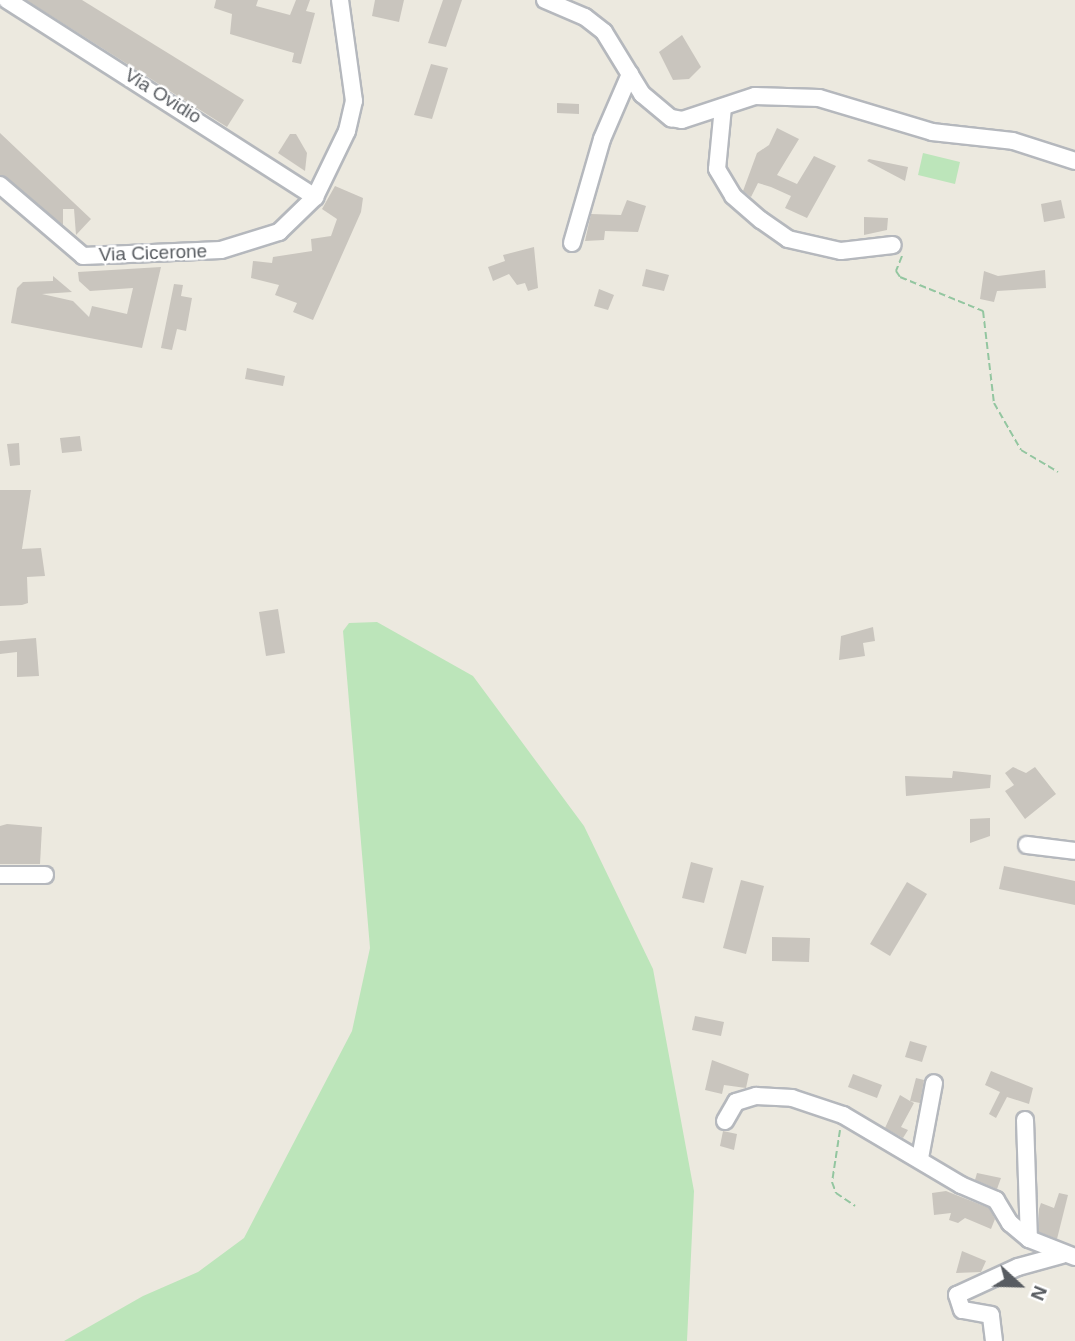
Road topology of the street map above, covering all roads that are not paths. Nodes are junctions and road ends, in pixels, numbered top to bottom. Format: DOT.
graph roads {
  1 [pos="7,0"];
  2 [pos="340,0"];
  3 [pos="545,0"];
  4 [pos="630,74"];
  5 [pos="723,107"];
  6 [pos="1075,161"];
  7 [pos="0,185"];
  8 [pos="315,197"];
  9 [pos="572,243"];
  10 [pos="901,246"];
  11 [pos="1027,845"];
  12 [pos="1075,851"];
  13 [pos="0,875"];
  14 [pos="45,875"];
  15 [pos="934,1083"];
  16 [pos="1025,1120"];
  17 [pos="725,1121"];
  18 [pos="920,1158"];
  19 [pos="1029,1239"];
  20 [pos="1069,1256"];
  21 [pos="994,1341"];
  1 -- 8 [label="street, Via Ovidio"];
  2 -- 8 [label="street, Via Cicerone"];
  3 -- 4 [label="street"];
  4 -- 5 [label="street"];
  4 -- 9 [label="street"];
  5 -- 6 [label="street"];
  5 -- 10 [label="street"];
  7 -- 8 [label="street, Via Cicerone"];
  11 -- 12 [label="street"];
  13 -- 14 [label="street"];
  15 -- 18 [label="street"];
  16 -- 19 [label="street"];
  17 -- 18 [label="street"];
  18 -- 19 [label="street"];
  19 -- 20 [label="street"];
  20 -- 21 [label="street"];
}
